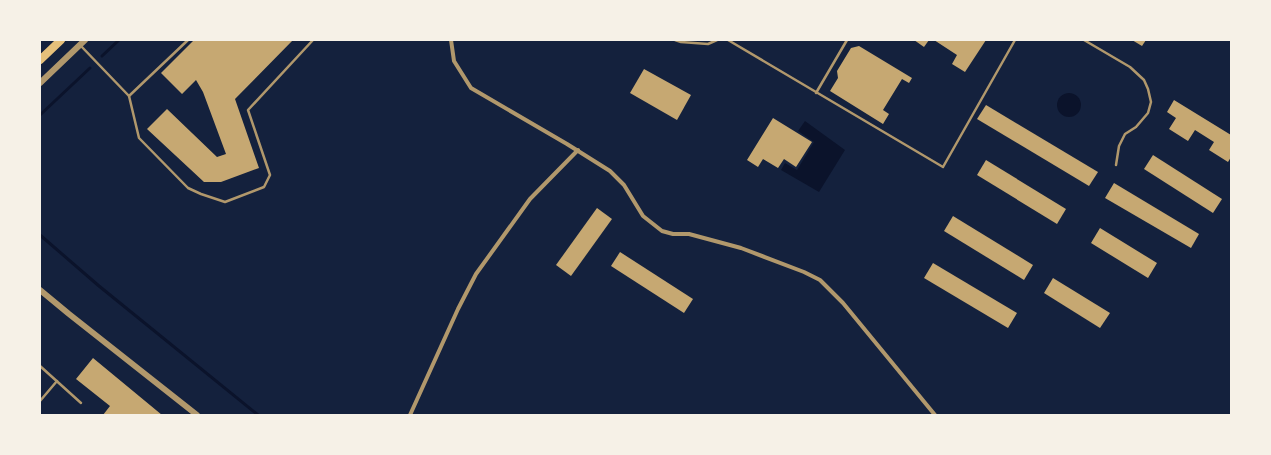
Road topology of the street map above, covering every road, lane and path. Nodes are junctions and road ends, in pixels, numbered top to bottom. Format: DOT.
graph roads {
  1 [pos="61,40"];
  2 [pos="85,40"];
  3 [pos="188,40"];
  4 [pos="313,40"];
  5 [pos="451,40"];
  6 [pos="675,40"];
  7 [pos="702,40"];
  8 [pos="717,40"];
  9 [pos="728,40"];
  10 [pos="847,40"];
  11 [pos="1015,40"];
  12 [pos="1084,40"];
  13 [pos="708,44"];
  14 [pos="80,45"];
  15 [pos="40,60"];
  16 [pos="40,83"];
  17 [pos="816,93"];
  18 [pos="129,96"];
  19 [pos="578,150"];
  20 [pos="1116,166"];
  21 [pos="40,290"];
  22 [pos="40,366"];
  23 [pos="57,381"];
  24 [pos="40,401"];
  25 [pos="81,403"];
  26 [pos="197,415"];
  27 [pos="410,415"];
  28 [pos="934,415"];
  1 -- 15 [label="main road"];
  2 -- 14 [label="street"];
  3 -- 18 [label="lane"];
  4 -- 18 [label="lane"];
  5 -- 19 [label="street"];
  6 -- 13 [label="lane"];
  7 -- 13 [label="lane"];
  8 -- 13 [label="lane"];
  9 -- 17 [label="lane"];
  10 -- 17 [label="lane"];
  11 -- 17 [label="lane"];
  12 -- 20 [label="lane"];
  14 -- 16 [label="street"];
  14 -- 18 [label="lane"];
  19 -- 27 [label="street"];
  19 -- 28 [label="street"];
  21 -- 26 [label="street"];
  22 -- 23 [label="lane"];
  23 -- 24 [label="lane"];
  23 -- 25 [label="lane"];
}
